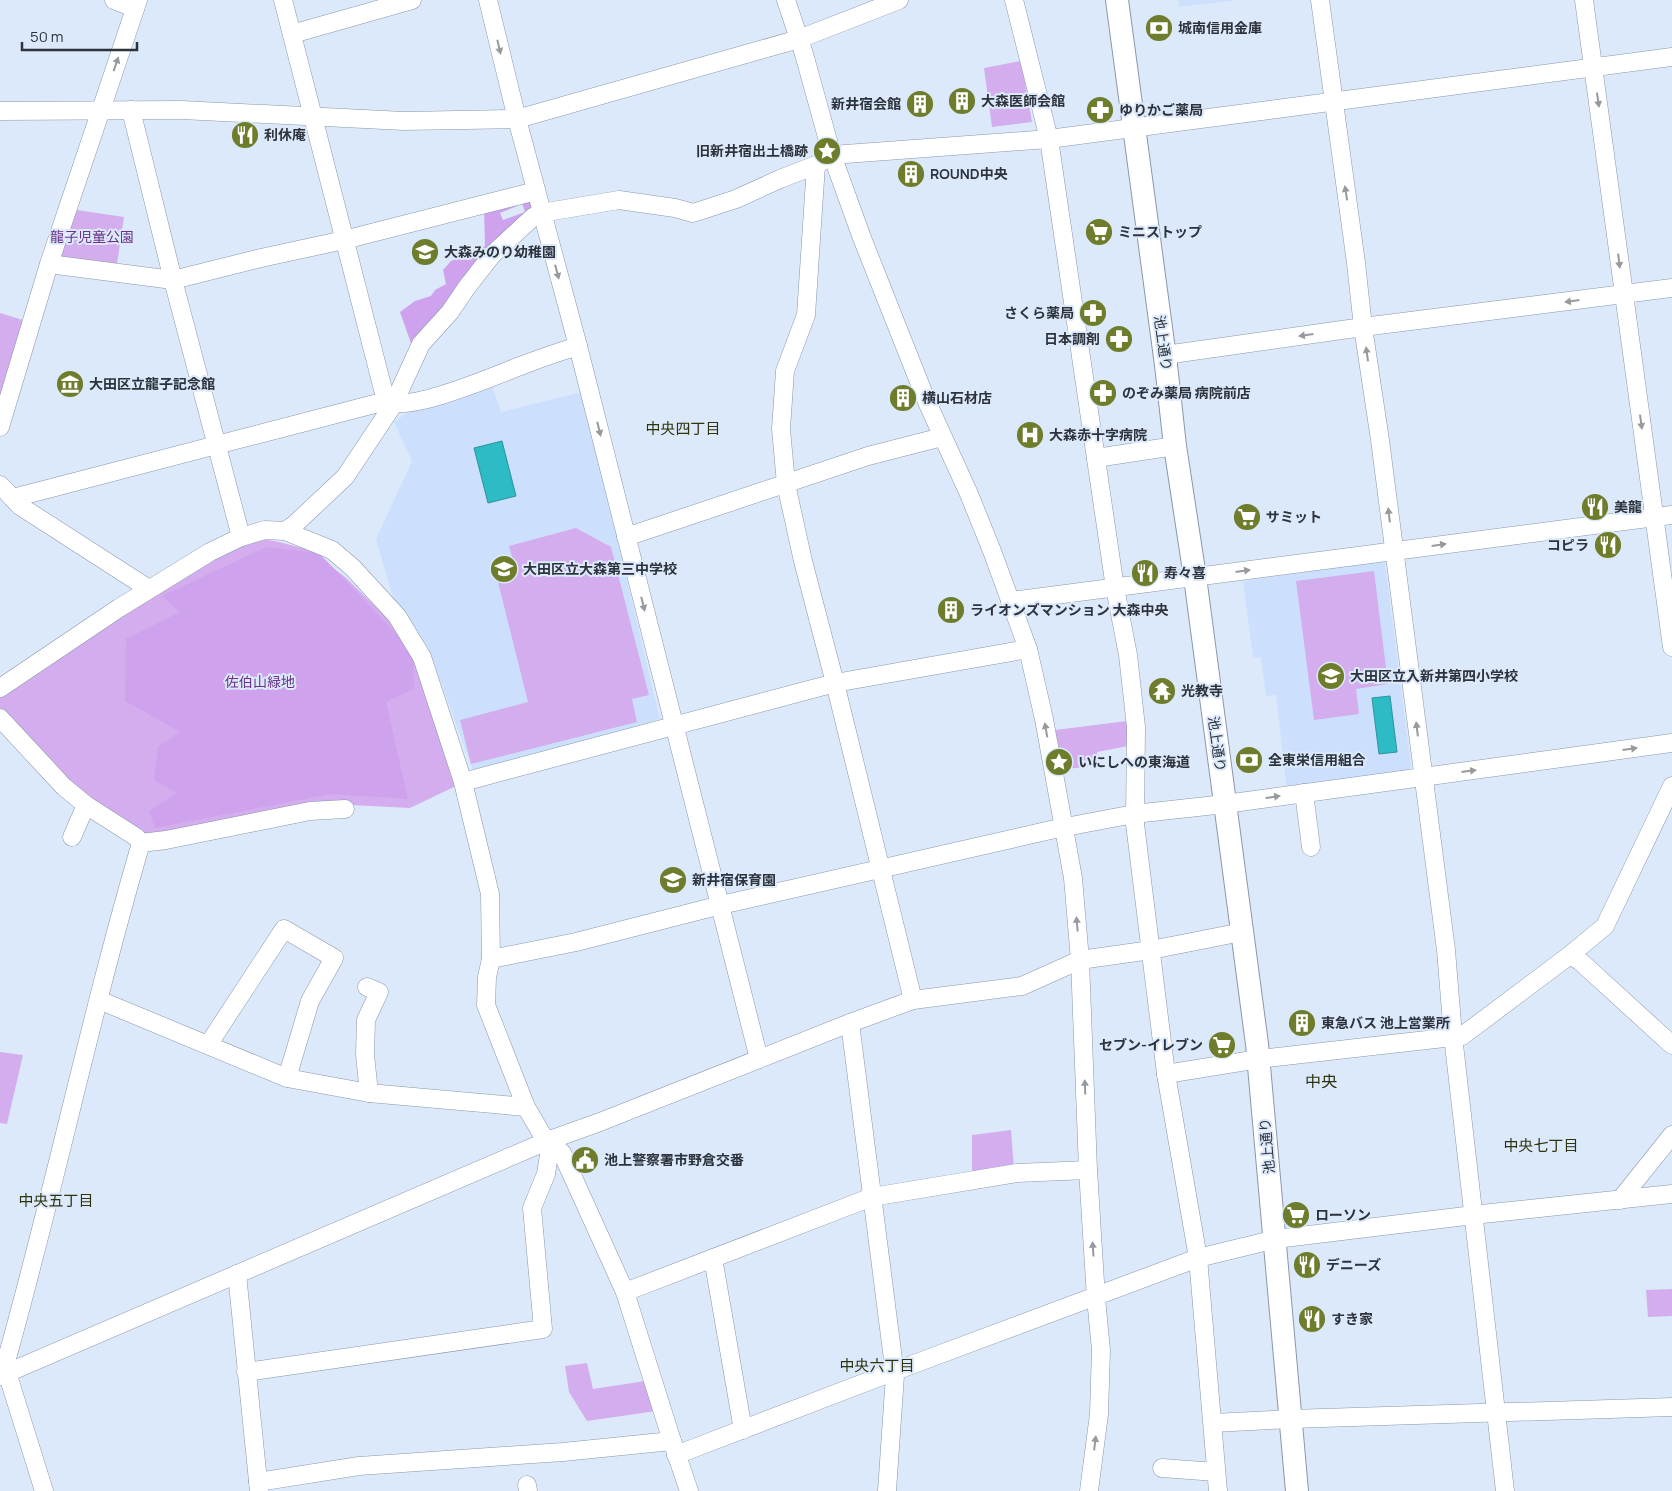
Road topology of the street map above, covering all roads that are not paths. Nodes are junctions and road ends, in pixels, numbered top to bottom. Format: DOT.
graph roads {
  1 [pos="114,0"];
  2 [pos="283,0"];
  3 [pos="412,0"];
  4 [pos="488,0"];
  5 [pos="786,0"];
  6 [pos="899,0"];
  7 [pos="1014,0"];
  8 [pos="1117,0"];
  9 [pos="1320,0"];
  10 [pos="1584,0"];
  11 [pos="137,4"];
  12 [pos="292,34"];
  13 [pos="799,39"];
  14 [pos="1672,57"];
  15 [pos="1594,68"];
  16 [pos="1334,102"];
  17 [pos="100,110"];
  18 [pos="131,110"];
  19 [pos="0,111"];
  20 [pos="313,118"];
  21 [pos="516,119"];
  22 [pos="1134,128"];
  23 [pos="1049,139"];
  24 [pos="832,155"];
  25 [pos="816,165"];
  26 [pos="536,191"];
  27 [pos="541,213"];
  28 [pos="344,240"];
  29 [pos="49,264"];
  30 [pos="173,280"];
  31 [pos="1672,288"];
  32 [pos="1623,294"];
  33 [pos="1363,327"];
  34 [pos="578,346"];
  35 [pos="1164,355"];
  36 [pos="390,403"];
  37 [pos="0,427"];
  38 [pos="942,437"];
  39 [pos="217,446"];
  40 [pos="1175,446"];
  41 [pos="1096,458"];
  42 [pos="786,484"];
  43 [pos="0,485"];
  44 [pos="13,498"];
  45 [pos="1672,514"];
  46 [pos="1654,517"];
  47 [pos="285,531"];
  48 [pos="241,537"];
  49 [pos="626,537"];
  50 [pos="1394,551"];
  51 [pos="1194,578"];
  52 [pos="1115,588"];
  53 [pos="149,589"];
  54 [pos="1010,601"];
  55 [pos="1672,647"];
  56 [pos="1028,649"];
  57 [pos="835,683"];
  58 [pos="0,688"];
  59 [pos="0,718"];
  60 [pos="674,725"];
  61 [pos="1672,743"];
  62 [pos="1423,777"];
  63 [pos="463,782"];
  64 [pos="1672,786"];
  65 [pos="1304,793"];
  66 [pos="1225,804"];
  67 [pos="86,805"];
  68 [pos="345,809"];
  69 [pos="1134,814"];
  70 [pos="1064,828"];
  71 [pos="72,837"];
  72 [pos="141,843"];
  73 [pos="1311,847"];
  74 [pos="880,870"];
  75 [pos="721,905"];
  76 [pos="1242,932"];
  77 [pos="1150,950"];
  78 [pos="1570,955"];
  79 [pos="491,959"];
  80 [pos="1080,960"];
  81 [pos="367,986"];
  82 [pos="99,1000"];
  83 [pos="913,1000"];
  84 [pos="850,1023"];
  85 [pos="1453,1036"];
  86 [pos="208,1045"];
  87 [pos="1672,1045"];
  88 [pos="759,1059"];
  89 [pos="1259,1059"];
  90 [pos="1166,1074"];
  91 [pos="287,1078"];
  92 [pos="369,1093"];
  93 [pos="526,1107"];
  94 [pos="1672,1135"];
  95 [pos="547,1141"];
  96 [pos="1088,1170"];
  97 [pos="1672,1194"];
  98 [pos="872,1197"];
  99 [pos="1620,1200"];
  100 [pos="1474,1215"];
  101 [pos="1276,1239"];
  102 [pos="713,1258"];
  103 [pos="1198,1258"];
  104 [pos="237,1274"];
  105 [pos="625,1292"];
  106 [pos="1096,1298"];
  107 [pos="895,1371"];
  108 [pos="246,1372"];
  109 [pos="4,1374"];
  110 [pos="1672,1407"];
  111 [pos="1497,1413"];
  112 [pos="1291,1418"];
  113 [pos="1213,1423"];
  114 [pos="743,1430"];
  115 [pos="674,1448"];
  116 [pos="1162,1468"];
  117 [pos="1216,1472"];
  118 [pos="258,1486"];
  119 [pos="44,1491"];
  120 [pos="689,1491"];
  121 [pos="887,1491"];
  122 [pos="1089,1491"];
  123 [pos="1218,1491"];
  124 [pos="1298,1491"];
  125 [pos="1505,1491"];
  1 -- 11 [label="street"];
  2 -- 12 [label="street"];
  3 -- 12 [label="street"];
  4 -- 21 [label="street, one-way"];
  5 -- 13 [label="street"];
  6 -- 13 [label="street"];
  7 -- 23 [label="street"];
  8 -- 22 [label="main road, 池上通り"];
  9 -- 16 [label="street"];
  10 -- 15 [label="street"];
  17 -- 11 [label="street, one-way"];
  12 -- 20 [label="street"];
  13 -- 21 [label="street"];
  13 -- 24 [label="street"];
  14 -- 15 [label="street"];
  15 -- 16 [label="street"];
  15 -- 32 [label="street, one-way"];
  16 -- 22 [label="street"];
  33 -- 16 [label="street, one-way"];
  17 -- 18 [label="street"];
  17 -- 19 [label="street"];
  17 -- 29 [label="street"];
  18 -- 20 [label="street"];
  18 -- 30 [label="street"];
  20 -- 21 [label="street"];
  20 -- 28 [label="street"];
  21 -- 26 [label="street"];
  22 -- 23 [label="street"];
  22 -- 35 [label="main road, 池上通り"];
  23 -- 24 [label="street"];
  23 -- 41 [label="street"];
  24 -- 25 [label="street"];
  24 -- 38 [label="street"];
  25 -- 27 [label="street"];
  25 -- 42 [label="street"];
  26 -- 27 [label="street"];
  26 -- 28 [label="street"];
  27 -- 34 [label="street, one-way"];
  27 -- 36 [label="street"];
  28 -- 30 [label="street"];
  28 -- 36 [label="street"];
  29 -- 30 [label="street"];
  29 -- 37 [label="street"];
  30 -- 39 [label="street"];
  31 -- 32 [label="street"];
  32 -- 33 [label="street, one-way"];
  32 -- 46 [label="street, one-way"];
  33 -- 35 [label="street, one-way"];
  50 -- 33 [label="street, one-way"];
  34 -- 36 [label="street"];
  34 -- 49 [label="street, one-way"];
  35 -- 40 [label="main road, 池上通り"];
  36 -- 39 [label="street"];
  36 -- 47 [label="street"];
  38 -- 42 [label="street"];
  38 -- 54 [label="street"];
  39 -- 44 [label="street"];
  39 -- 48 [label="street"];
  40 -- 41 [label="street"];
  40 -- 51 [label="main road, 池上通り"];
  41 -- 52 [label="street"];
  42 -- 49 [label="street"];
  42 -- 57 [label="street"];
  43 -- 44 [label="street"];
  44 -- 53 [label="street"];
  45 -- 46 [label="street"];
  50 -- 46 [label="street, one-way"];
  46 -- 55 [label="street"];
  47 -- 48 [label="street"];
  47 -- 63 [label="street"];
  48 -- 53 [label="street"];
  49 -- 60 [label="street, one-way"];
  51 -- 50 [label="street, one-way"];
  62 -- 50 [label="street, one-way"];
  51 -- 52 [label="street"];
  51 -- 66 [label="main road, 池上通り"];
  52 -- 54 [label="street"];
  52 -- 69 [label="street"];
  53 -- 58 [label="street"];
  54 -- 56 [label="street"];
  56 -- 57 [label="street"];
  70 -- 56 [label="street, one-way"];
  57 -- 60 [label="street"];
  57 -- 74 [label="street"];
  59 -- 67 [label="street"];
  60 -- 63 [label="street"];
  60 -- 75 [label="street"];
  62 -- 61 [label="street, one-way"];
  62 -- 65 [label="street"];
  62 -- 85 [label="street"];
  63 -- 79 [label="street"];
  64 -- 78 [label="street"];
  66 -- 65 [label="street, one-way"];
  65 -- 73 [label="street"];
  66 -- 69 [label="street"];
  66 -- 76 [label="main road, 池上通り"];
  67 -- 71 [label="street"];
  67 -- 72 [label="street"];
  68 -- 72 [label="street"];
  69 -- 70 [label="street"];
  69 -- 77 [label="street"];
  70 -- 74 [label="street"];
  80 -- 70 [label="street, one-way"];
  72 -- 82 [label="street"];
  74 -- 75 [label="street"];
  74 -- 83 [label="street"];
  75 -- 79 [label="street"];
  75 -- 88 [label="street"];
  76 -- 77 [label="street"];
  76 -- 89 [label="main road, 池上通り"];
  77 -- 80 [label="street"];
  77 -- 90 [label="street"];
  78 -- 85 [label="street"];
  78 -- 87 [label="street"];
  79 -- 93 [label="street"];
  80 -- 83 [label="street"];
  96 -- 80 [label="street, one-way"];
  81 -- 92 [label="street"];
  82 -- 86 [label="street"];
  82 -- 109 [label="street"];
  83 -- 84 [label="street"];
  84 -- 88 [label="street"];
  84 -- 98 [label="street"];
  85 -- 89 [label="street"];
  85 -- 100 [label="street"];
  86 -- 91 [label="street"];
  86 -- 91 [label="street"];
  88 -- 95 [label="street"];
  89 -- 90 [label="street"];
  89 -- 101 [label="main road, 池上通り"];
  90 -- 103 [label="street"];
  91 -- 92 [label="street"];
  92 -- 93 [label="street"];
  93 -- 95 [label="street"];
  94 -- 99 [label="street"];
  95 -- 104 [label="street"];
  95 -- 105 [label="street"];
  95 -- 108 [label="street"];
  96 -- 98 [label="street"];
  106 -- 96 [label="street, one-way"];
  97 -- 99 [label="street"];
  98 -- 102 [label="street"];
  98 -- 107 [label="street"];
  99 -- 100 [label="street"];
  100 -- 101 [label="street"];
  100 -- 111 [label="street"];
  101 -- 103 [label="street"];
  101 -- 112 [label="main road, 池上通り"];
  102 -- 105 [label="street"];
  102 -- 114 [label="street"];
  103 -- 106 [label="street"];
  103 -- 113 [label="street"];
  104 -- 108 [label="street"];
  104 -- 109 [label="street"];
  105 -- 115 [label="street"];
  106 -- 107 [label="street"];
  122 -- 106 [label="street, one-way"];
  107 -- 114 [label="street"];
  107 -- 121 [label="street"];
  108 -- 118 [label="street"];
  109 -- 119 [label="street"];
  110 -- 111 [label="street"];
  111 -- 112 [label="street"];
  111 -- 125 [label="street"];
  112 -- 113 [label="street"];
  112 -- 124 [label="main road, 池上通り"];
  113 -- 117 [label="street"];
  114 -- 115 [label="street"];
  115 -- 118 [label="street"];
  115 -- 120 [label="street"];
  116 -- 117 [label="street"];
  117 -- 123 [label="street"];
}
